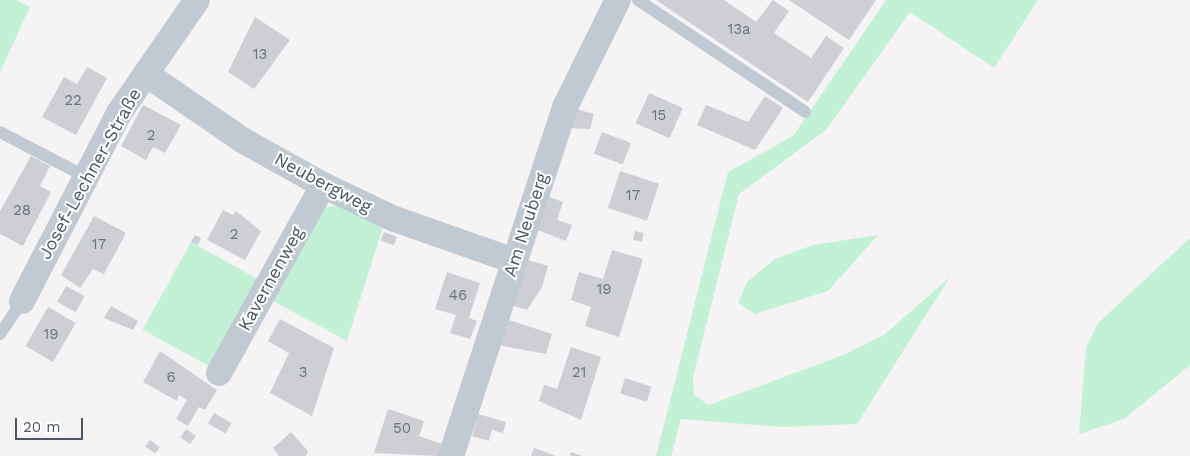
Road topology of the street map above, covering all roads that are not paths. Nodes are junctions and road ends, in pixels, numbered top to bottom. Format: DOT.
graph roads {
  1 [pos="197,0"];
  2 [pos="618,0"];
  3 [pos="638,0"];
  4 [pos="146,74"];
  5 [pos="805,112"];
  6 [pos="0,132"];
  7 [pos="86,177"];
  8 [pos="323,185"];
  9 [pos="514,261"];
  10 [pos="22,302"];
  11 [pos="0,334"];
  12 [pos="219,373"];
  13 [pos="451,456"];
  1 -- 4 [label="street, Josef-Lechner-Straße"];
  2 -- 9 [label="street, Am Neuberg"];
  3 -- 5 [label="lane"];
  4 -- 7 [label="street, Josef-Lechner-Straße"];
  4 -- 8 [label="street, Neubergweg"];
  6 -- 7 [label="lane"];
  7 -- 10 [label="street, Josef-Lechner-Straße"];
  8 -- 9 [label="street, Neubergweg"];
  8 -- 12 [label="street, Kavernenweg"];
  9 -- 13 [label="street, Am Neuberg"];
  10 -- 11 [label="lane"];
}
